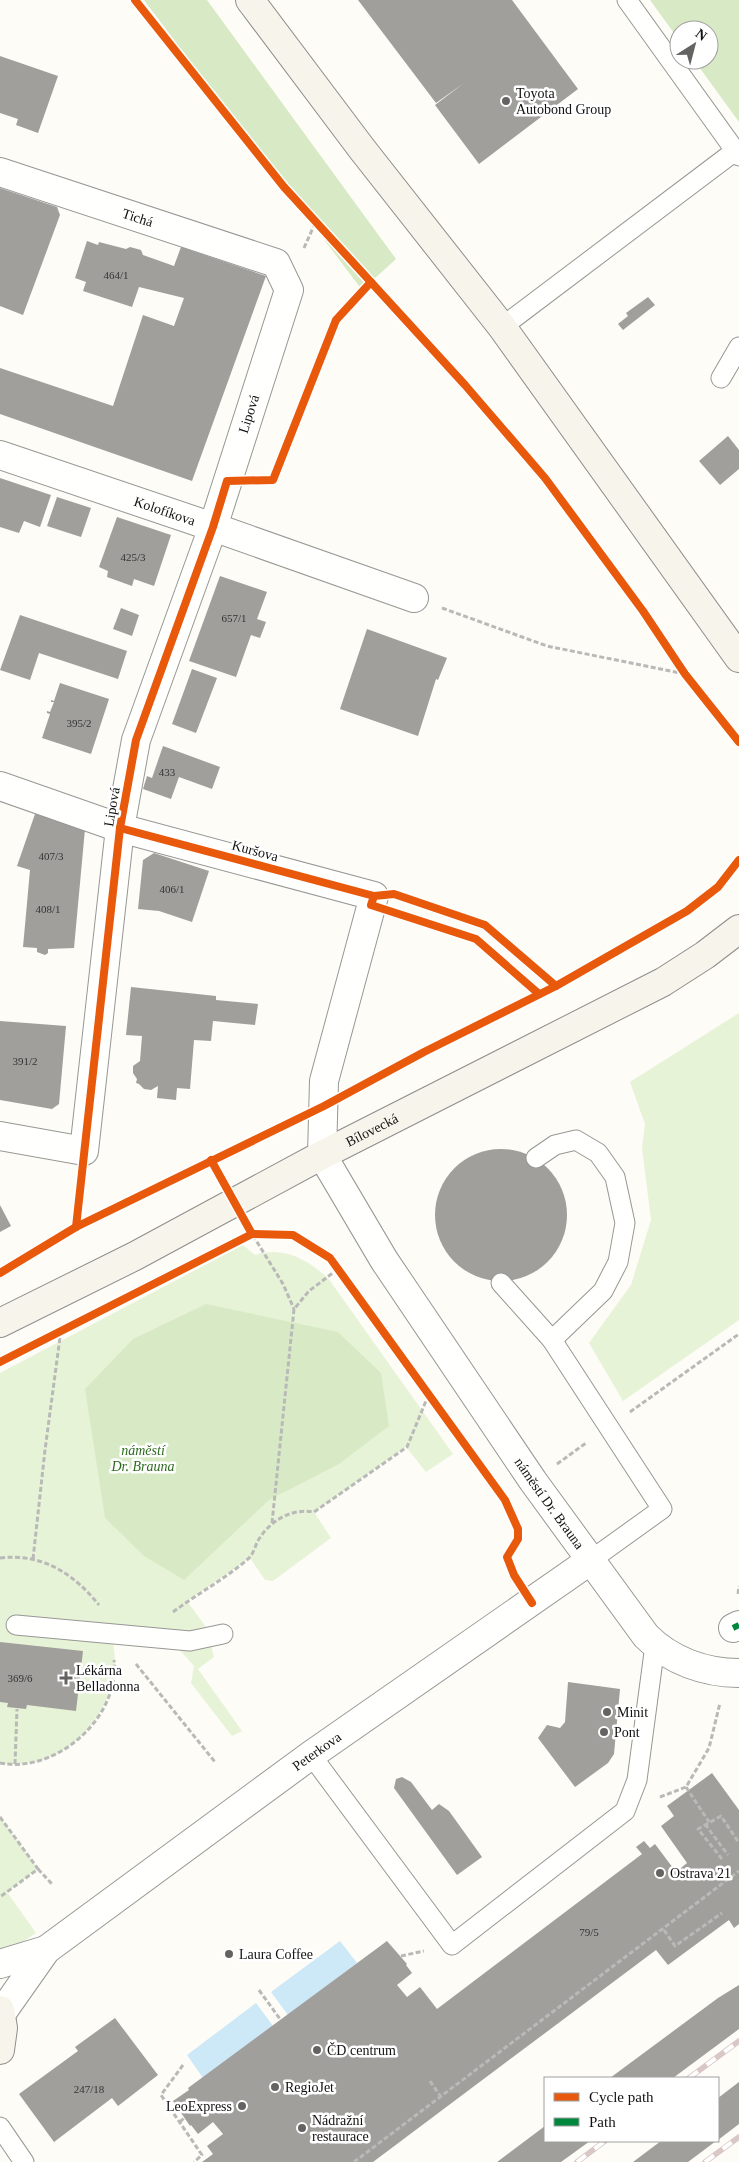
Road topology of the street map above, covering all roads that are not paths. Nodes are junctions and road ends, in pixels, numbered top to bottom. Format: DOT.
graph roads {
  1 [pos="250,0"];
  2 [pos="627,0"];
  3 [pos="737,153"];
  4 [pos="0,172"];
  5 [pos="276,263"];
  6 [pos="502,327"];
  7 [pos="739,347"];
  8 [pos="721,378"];
  9 [pos="0,455"];
  10 [pos="213,527"];
  11 [pos="414,598"];
  12 [pos="739,658"];
  13 [pos="0,786"];
  14 [pos="120,828"];
  15 [pos="739,929"];
  16 [pos="0,1136"];
  17 [pos="322,1154"];
  18 [pos="536,1158"];
  19 [pos="500,1283"];
  20 [pos="0,1323"];
  21 [pos="552,1340"];
  22 [pos="591,1560"];
  23 [pos="16,1625"];
  24 [pos="223,1634"];
  25 [pos="655,1645"];
  26 [pos="739,1673"];
  27 [pos="310,1755"];
  28 [pos="46,1950"];
  29 [pos="0,1964"];
  30 [pos="1,2012"];
  31 [pos="0,2050"];
  32 [pos="0,2126"];
  33 [pos="24,2162"];
  1 -- 6 [label="street"];
  2 -- 3 [label="lane"];
  3 -- 6 [label="lane"];
  4 -- 5 [label="street, Tichá"];
  5 -- 10 [label="street, Lipová"];
  6 -- 12 [label="street"];
  7 -- 8 [label="lane"];
  9 -- 10 [label="street, Kolofíkova"];
  10 -- 11 [label="street, Kolofíkova"];
  10 -- 14 [label="street, Lipová"];
  13 -- 14 [label="street, Kuršova"];
  14 -- 16 [label="street, Lipová"];
  14 -- 17 [label="street, Kuršova"];
  15 -- 17 [label="street, Bílovecká"];
  17 -- 20 [label="street, Bílovecká"];
  17 -- 22 [label="street, náměstí Dr. Brauna"];
  18 -- 21 [label="lane"];
  19 -- 21 [label="lane"];
  21 -- 22 [label="lane"];
  22 -- 25 [label="street, náměstí Dr. Brauna"];
  22 -- 27 [label="street, Peterkova"];
  23 -- 24 [label="lane"];
  25 -- 26 [label="street, náměstí Dr. Brauna"];
  25 -- 27 [label="lane"];
  27 -- 28 [label="street, Peterkova"];
  28 -- 29 [label="street"];
  28 -- 30 [label="street"];
  30 -- 31 [label="street"];
  32 -- 33 [label="lane"];
}
